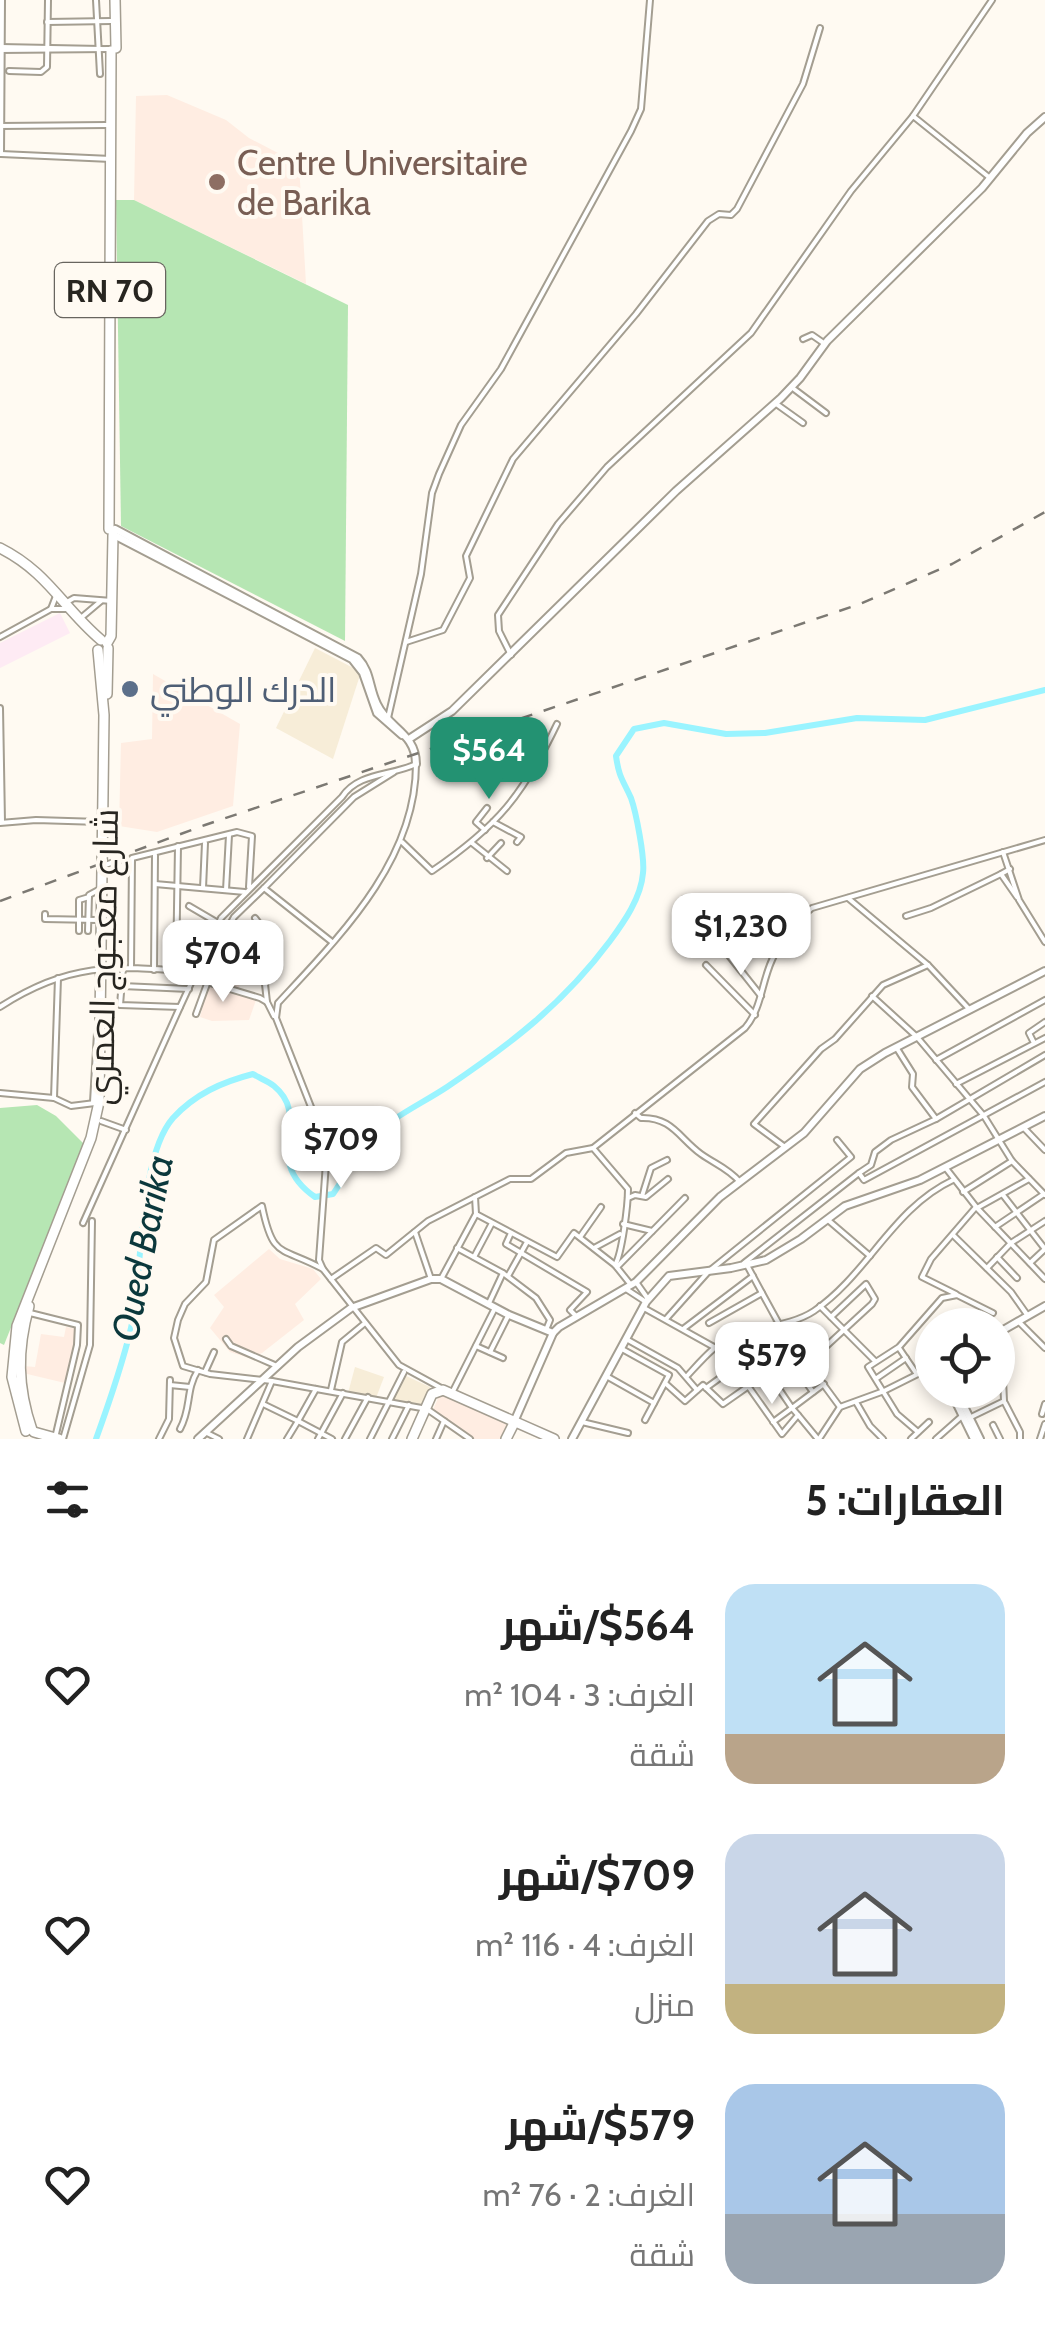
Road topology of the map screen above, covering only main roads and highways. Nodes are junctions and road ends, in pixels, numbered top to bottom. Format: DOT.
graph roads {
  1 [pos="113,0"];
  2 [pos="107,49"];
  3 [pos="112,230"];
  4 [pos="0,548"];
  5 [pos="107,601"];
  6 [pos="102,644"];
  7 [pos="103,968"];
  8 [pos="514,1423"];
  9 [pos="26,1434"];
  10 [pos="59,1438"];
  11 [pos="412,1439"];
  12 [pos="506,1439"];
  13 [pos="541,1439"];
  14 [pos="554,1439"];
  1 -- 2 [label="main road, RN 70"];
  1 -- 2 [label="main road, RN 70"];
  2 -- 3 [label="main road, RN 70"];
  2 -- 3 [label="main road, RN 70"];
  3 -- 5 [label="main road, RN 70"];
  4 -- 6 [label="main road"];
  5 -- 6 [label="main road, RN 70"];
  5 -- 6 [label="main road, RN 70"];
  6 -- 7 [label="main road, شارع معجوج العمري"];
  6 -- 7 [label="main road, شارع معجوج العمري"];
  7 -- 9 [label="main road, شارع معجوج العمري"];
  7 -- 9 [label="main road, شارع معجوج العمري"];
  8 -- 11 [label="main road"];
  8 -- 12 [label="main road"];
  8 -- 13 [label="main road"];
  8 -- 14 [label="main road"];
  9 -- 10 [label="main road"];
}
